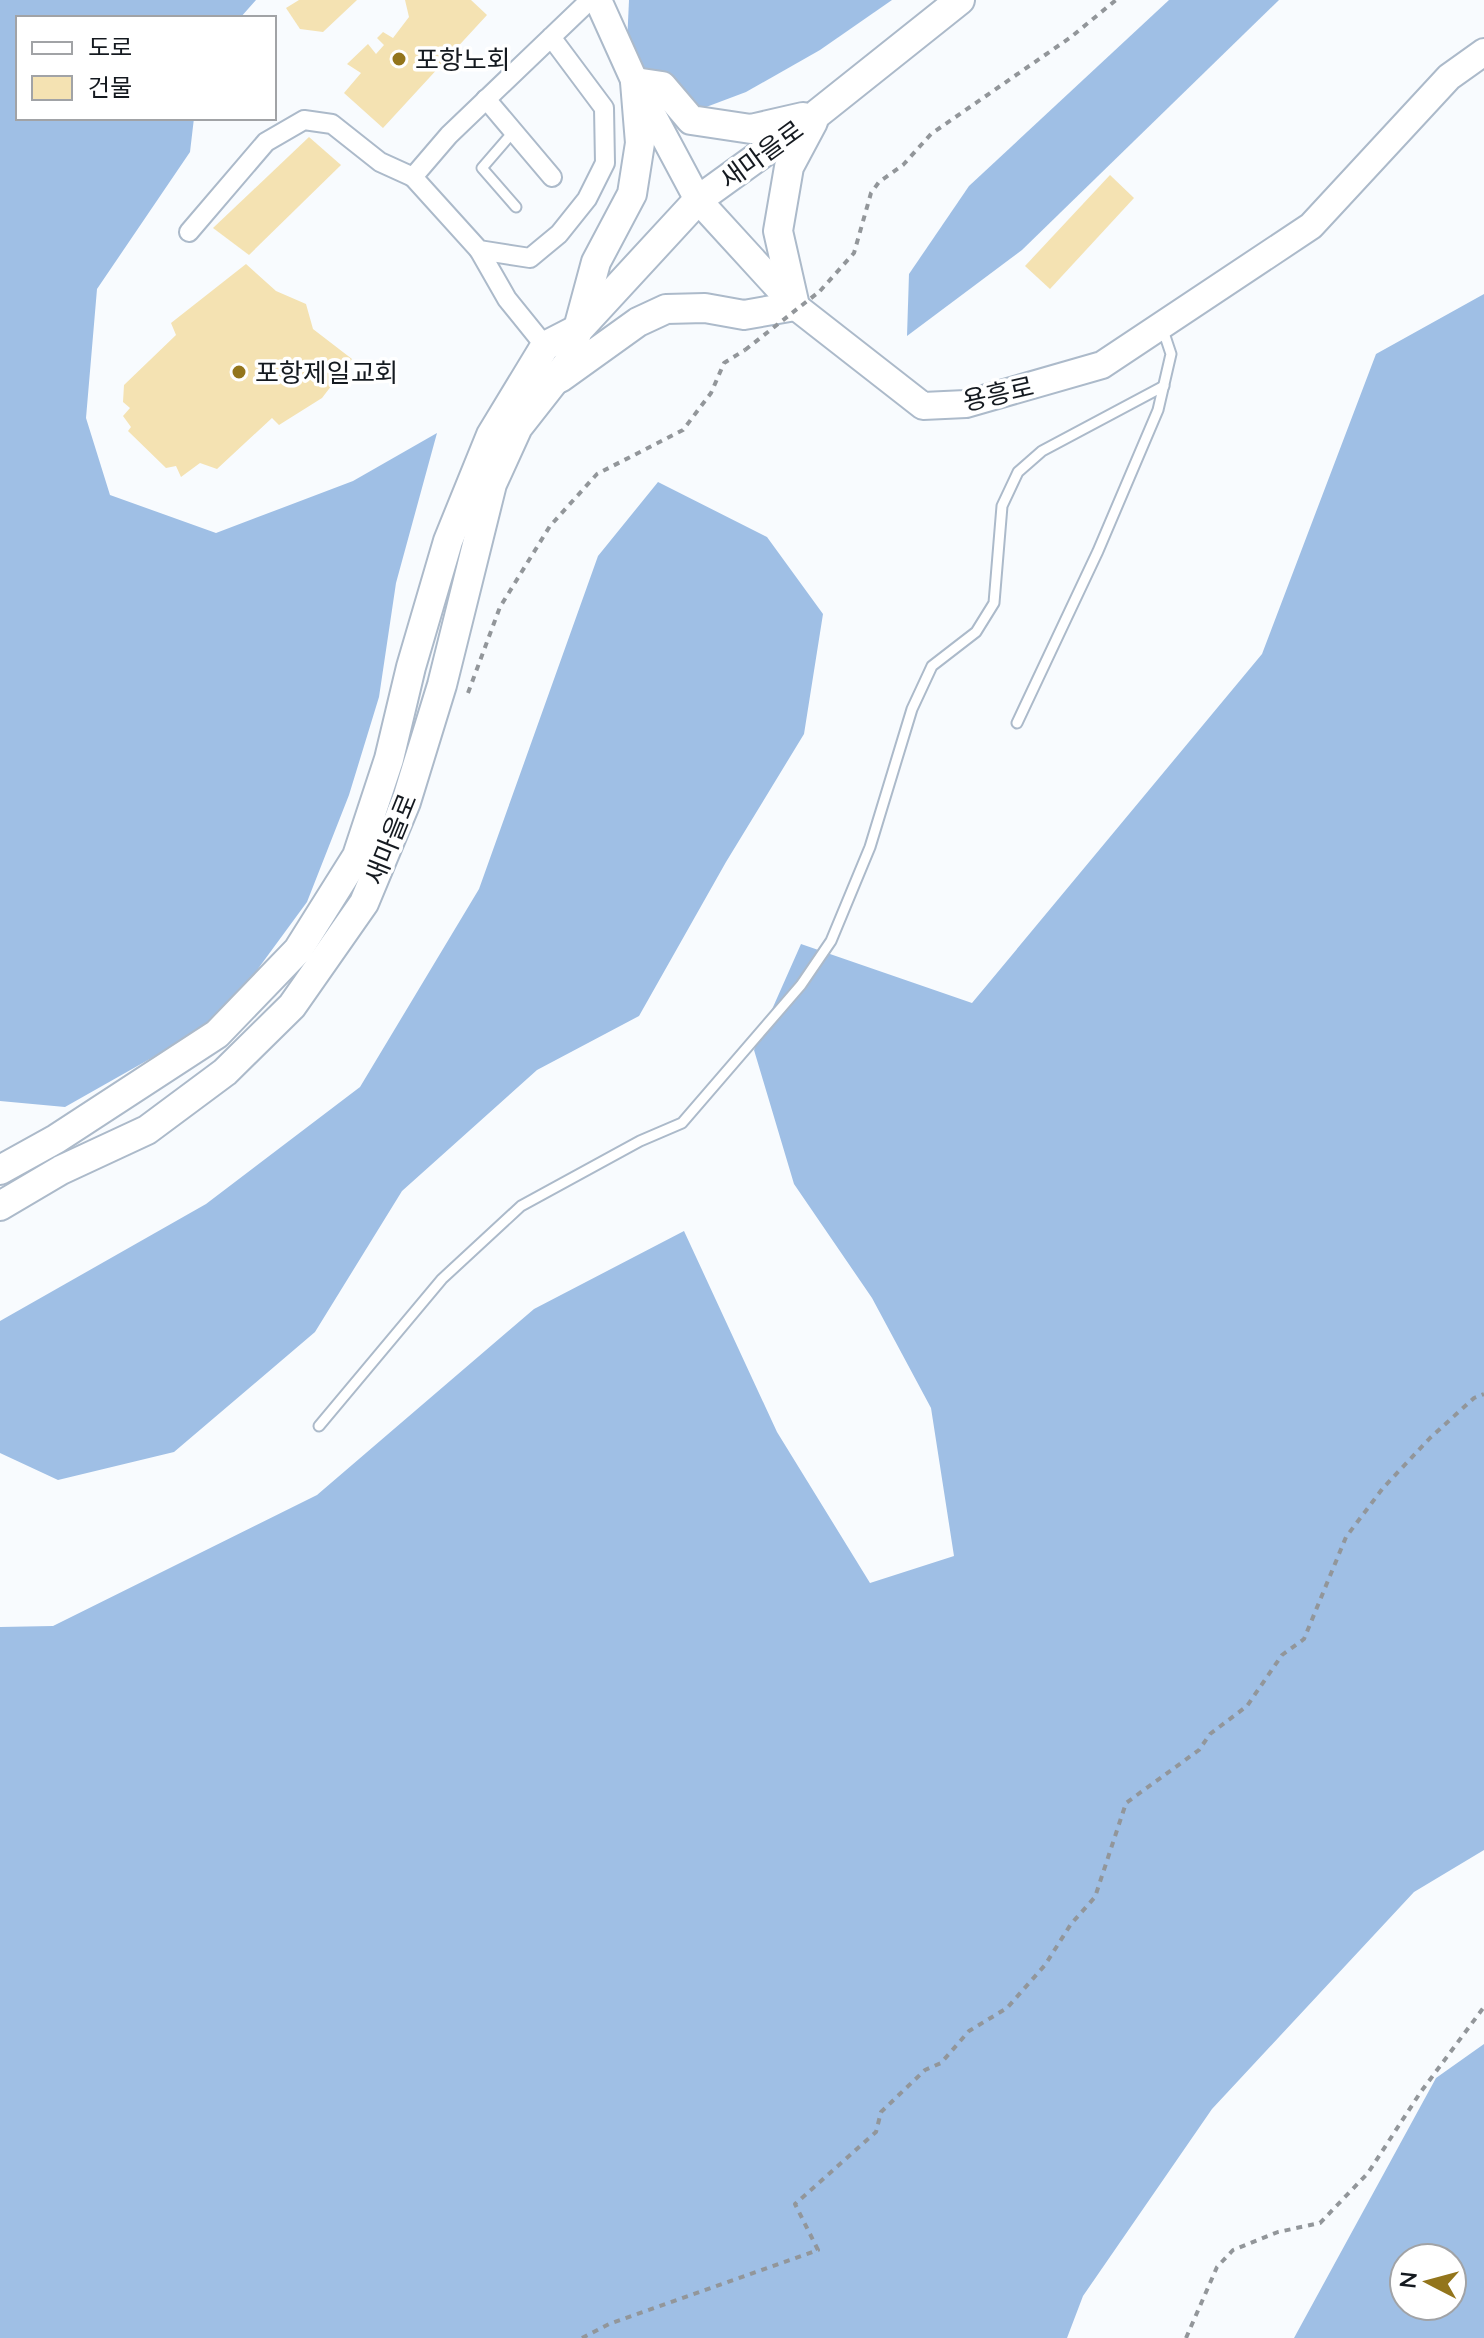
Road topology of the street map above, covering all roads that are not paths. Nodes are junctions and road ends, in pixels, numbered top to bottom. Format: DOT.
graph roads {
  1 [pos="590,0"];
  2 [pos="598,0"];
  3 [pos="960,0"];
  4 [pos="551,37"];
  5 [pos="1484,52"];
  6 [pos="635,82"];
  7 [pos="486,99"];
  8 [pos="817,114"];
  9 [pos="514,131"];
  10 [pos="413,177"];
  11 [pos="552,177"];
  12 [pos="698,200"];
  13 [pos="516,207"];
  14 [pos="189,232"];
  15 [pos="479,250"];
  16 [pos="795,306"];
  17 [pos="1161,324"];
  18 [pos="580,328"];
  19 [pos="545,346"];
  20 [pos="553,384"];
  21 [pos="1164,386"];
  22 [pos="1017,723"];
  23 [pos="0,1170"];
  24 [pos="0,1206"];
  25 [pos="319,1426"];
  1 -- 4 [label="street"];
  2 -- 6 [label="street, 용흥로"];
  3 -- 8 [label="main road, 새마을로"];
  4 -- 7 [label="street"];
  4 -- 15 [label="street"];
  5 -- 17 [label="street, 용흥로"];
  6 -- 8 [label="main road"];
  6 -- 12 [label="street, 용흥로"];
  6 -- 18 [label="main road"];
  7 -- 9 [label="street"];
  7 -- 10 [label="street"];
  8 -- 12 [label="main road, 새마을로"];
  8 -- 16 [label="main road"];
  9 -- 11 [label="street"];
  9 -- 13 [label="lane"];
  10 -- 14 [label="street"];
  10 -- 15 [label="street"];
  12 -- 16 [label="street, 용흥로"];
  12 -- 18 [label="main road, 새마을로"];
  15 -- 19 [label="street"];
  16 -- 17 [label="street, 용흥로"];
  16 -- 20 [label="main road"];
  17 -- 21 [label="lane"];
  18 -- 19 [label="main road, 새마을로"];
  18 -- 20 [label="main road, 새마을로"];
  19 -- 23 [label="main road, 새마을로"];
  20 -- 24 [label="main road, 새마을로"];
  21 -- 22 [label="lane"];
  21 -- 25 [label="lane"];
}
